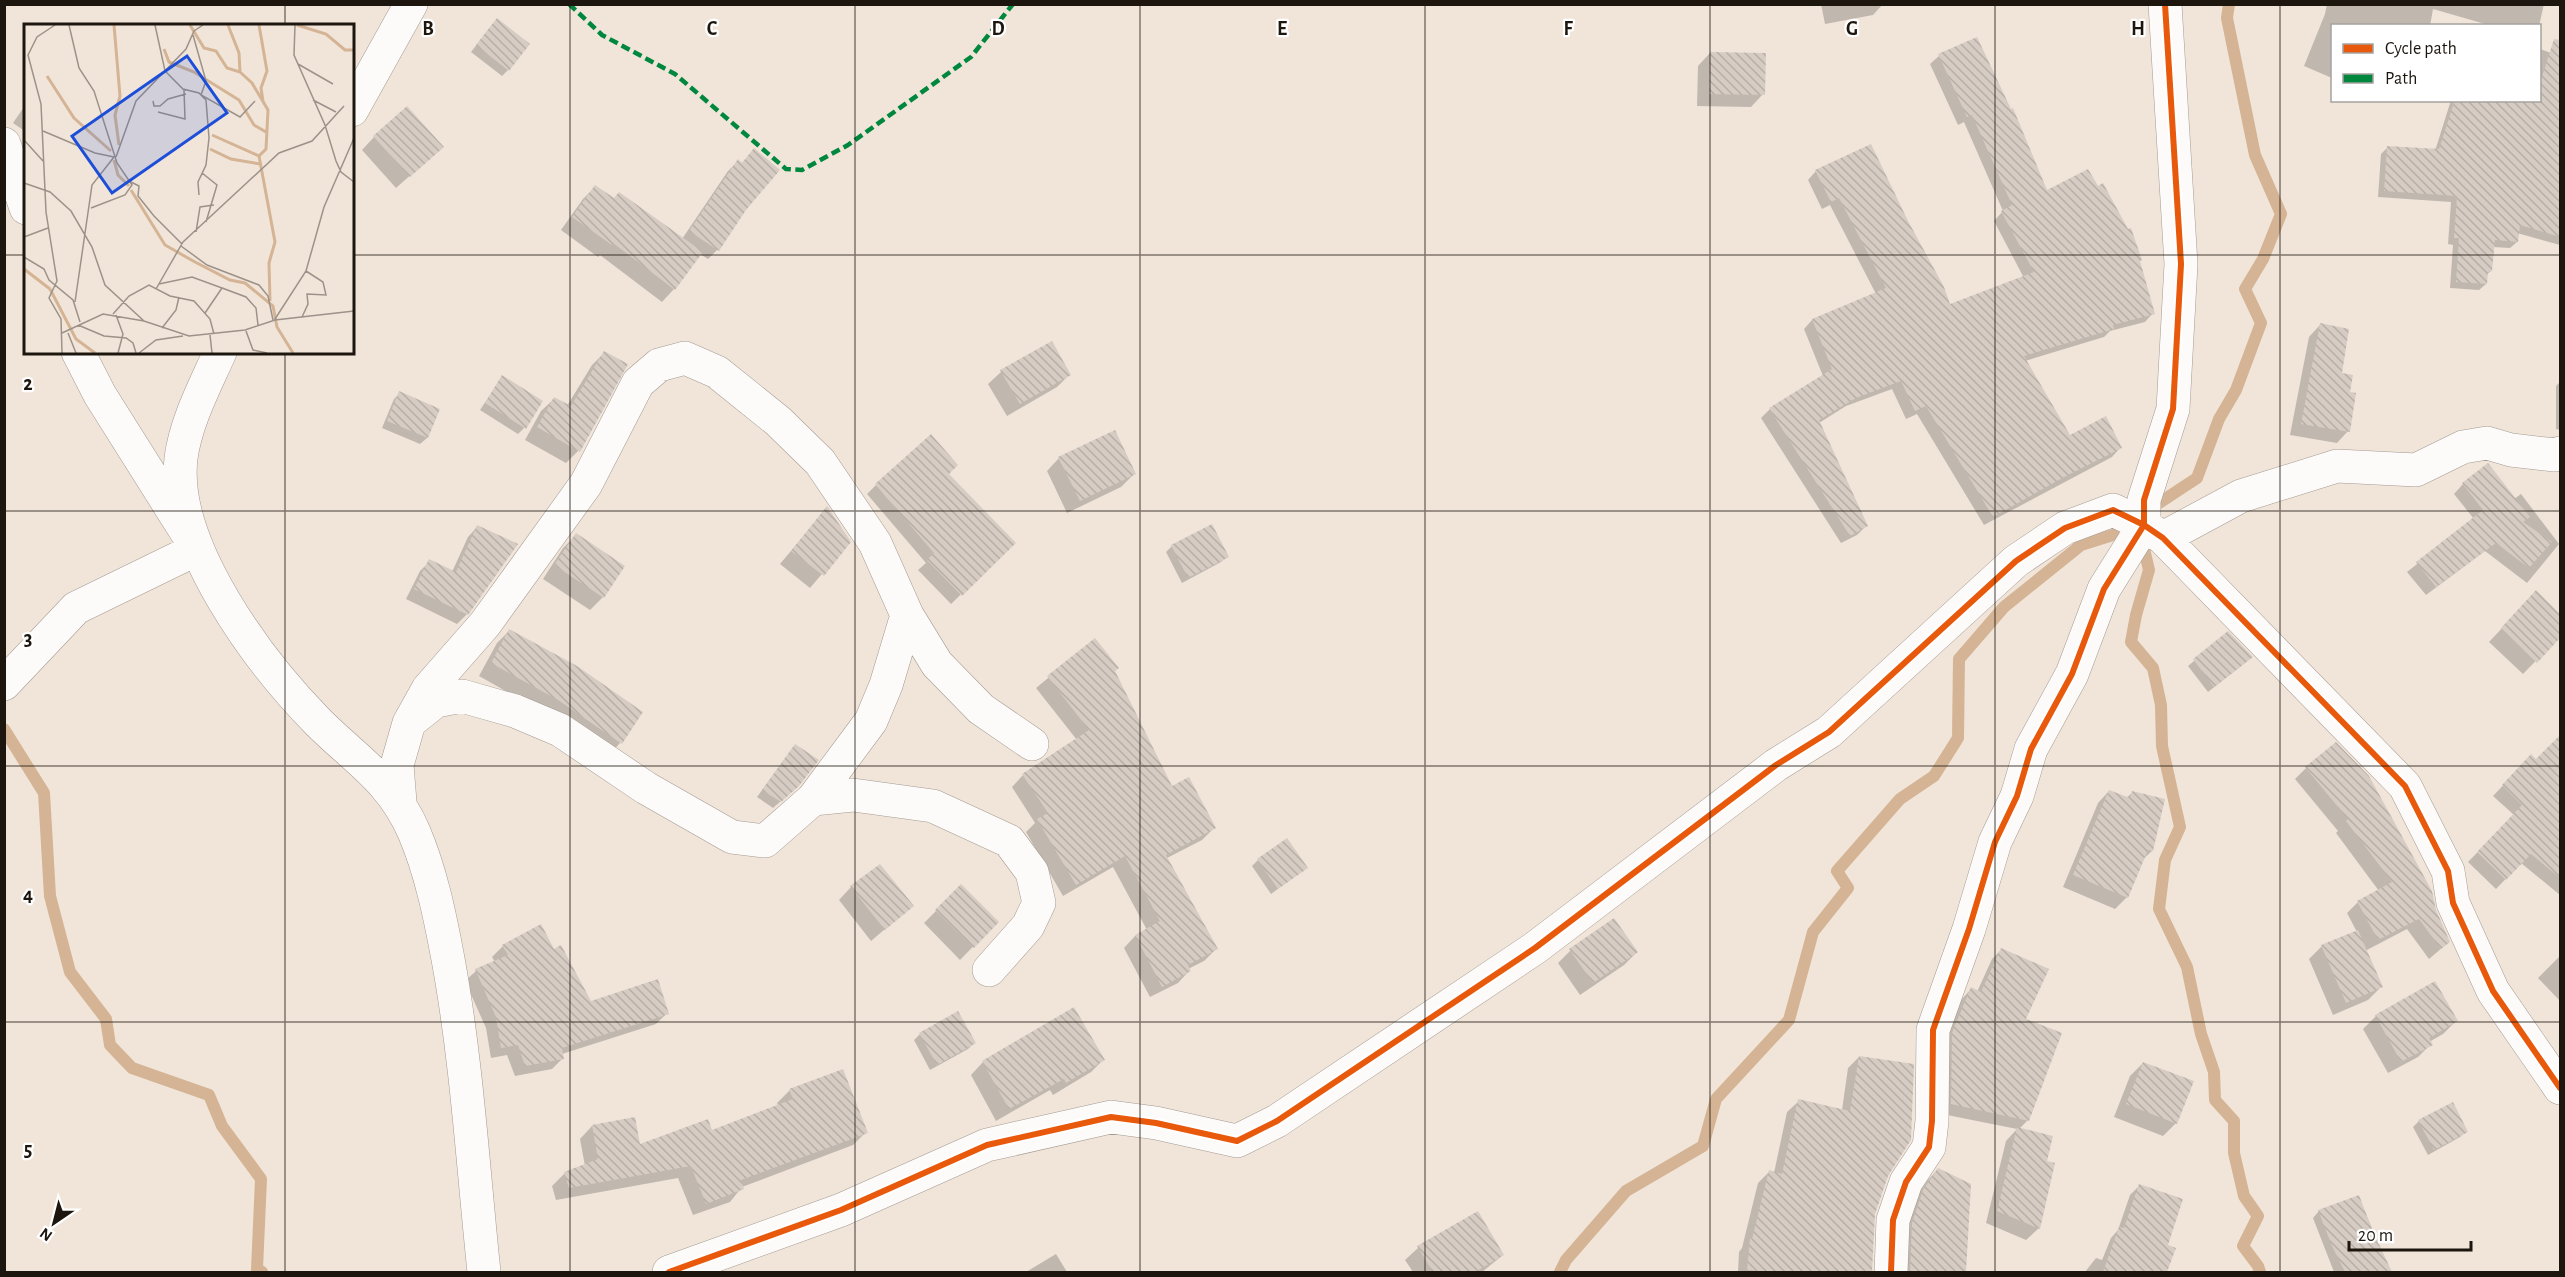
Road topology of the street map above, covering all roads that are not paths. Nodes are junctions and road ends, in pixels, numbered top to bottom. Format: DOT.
graph roads {
  1 [pos="411,4"];
  2 [pos="2165,4"];
  3 [pos="354,106"];
  4 [pos="4,144"];
  5 [pos="24,202"];
  6 [pos="79,354"];
  7 [pos="219,354"];
  8 [pos="2560,453"];
  9 [pos="2154,531"];
  10 [pos="197,549"];
  11 [pos="907,615"];
  12 [pos="4,684"];
  13 [pos="409,723"];
  14 [pos="1032,744"];
  15 [pos="813,799"];
  16 [pos="400,802"];
  17 [pos="989,970"];
  18 [pos="2560,1088"];
  19 [pos="484,1272"];
  20 [pos="669,1272"];
  21 [pos="1891,1272"];
  1 -- 3 [label="street"];
  2 -- 9 [label="street"];
  4 -- 5 [label="street"];
  6 -- 10 [label="street"];
  7 -- 10 [label="street"];
  8 -- 9 [label="street"];
  9 -- 18 [label="street"];
  9 -- 20 [label="street"];
  9 -- 21 [label="street"];
  10 -- 12 [label="street"];
  10 -- 16 [label="street"];
  11 -- 13 [label="street"];
  11 -- 14 [label="street"];
  11 -- 15 [label="street"];
  13 -- 15 [label="street"];
  13 -- 16 [label="street"];
  15 -- 17 [label="street"];
  16 -- 19 [label="street"];
}
